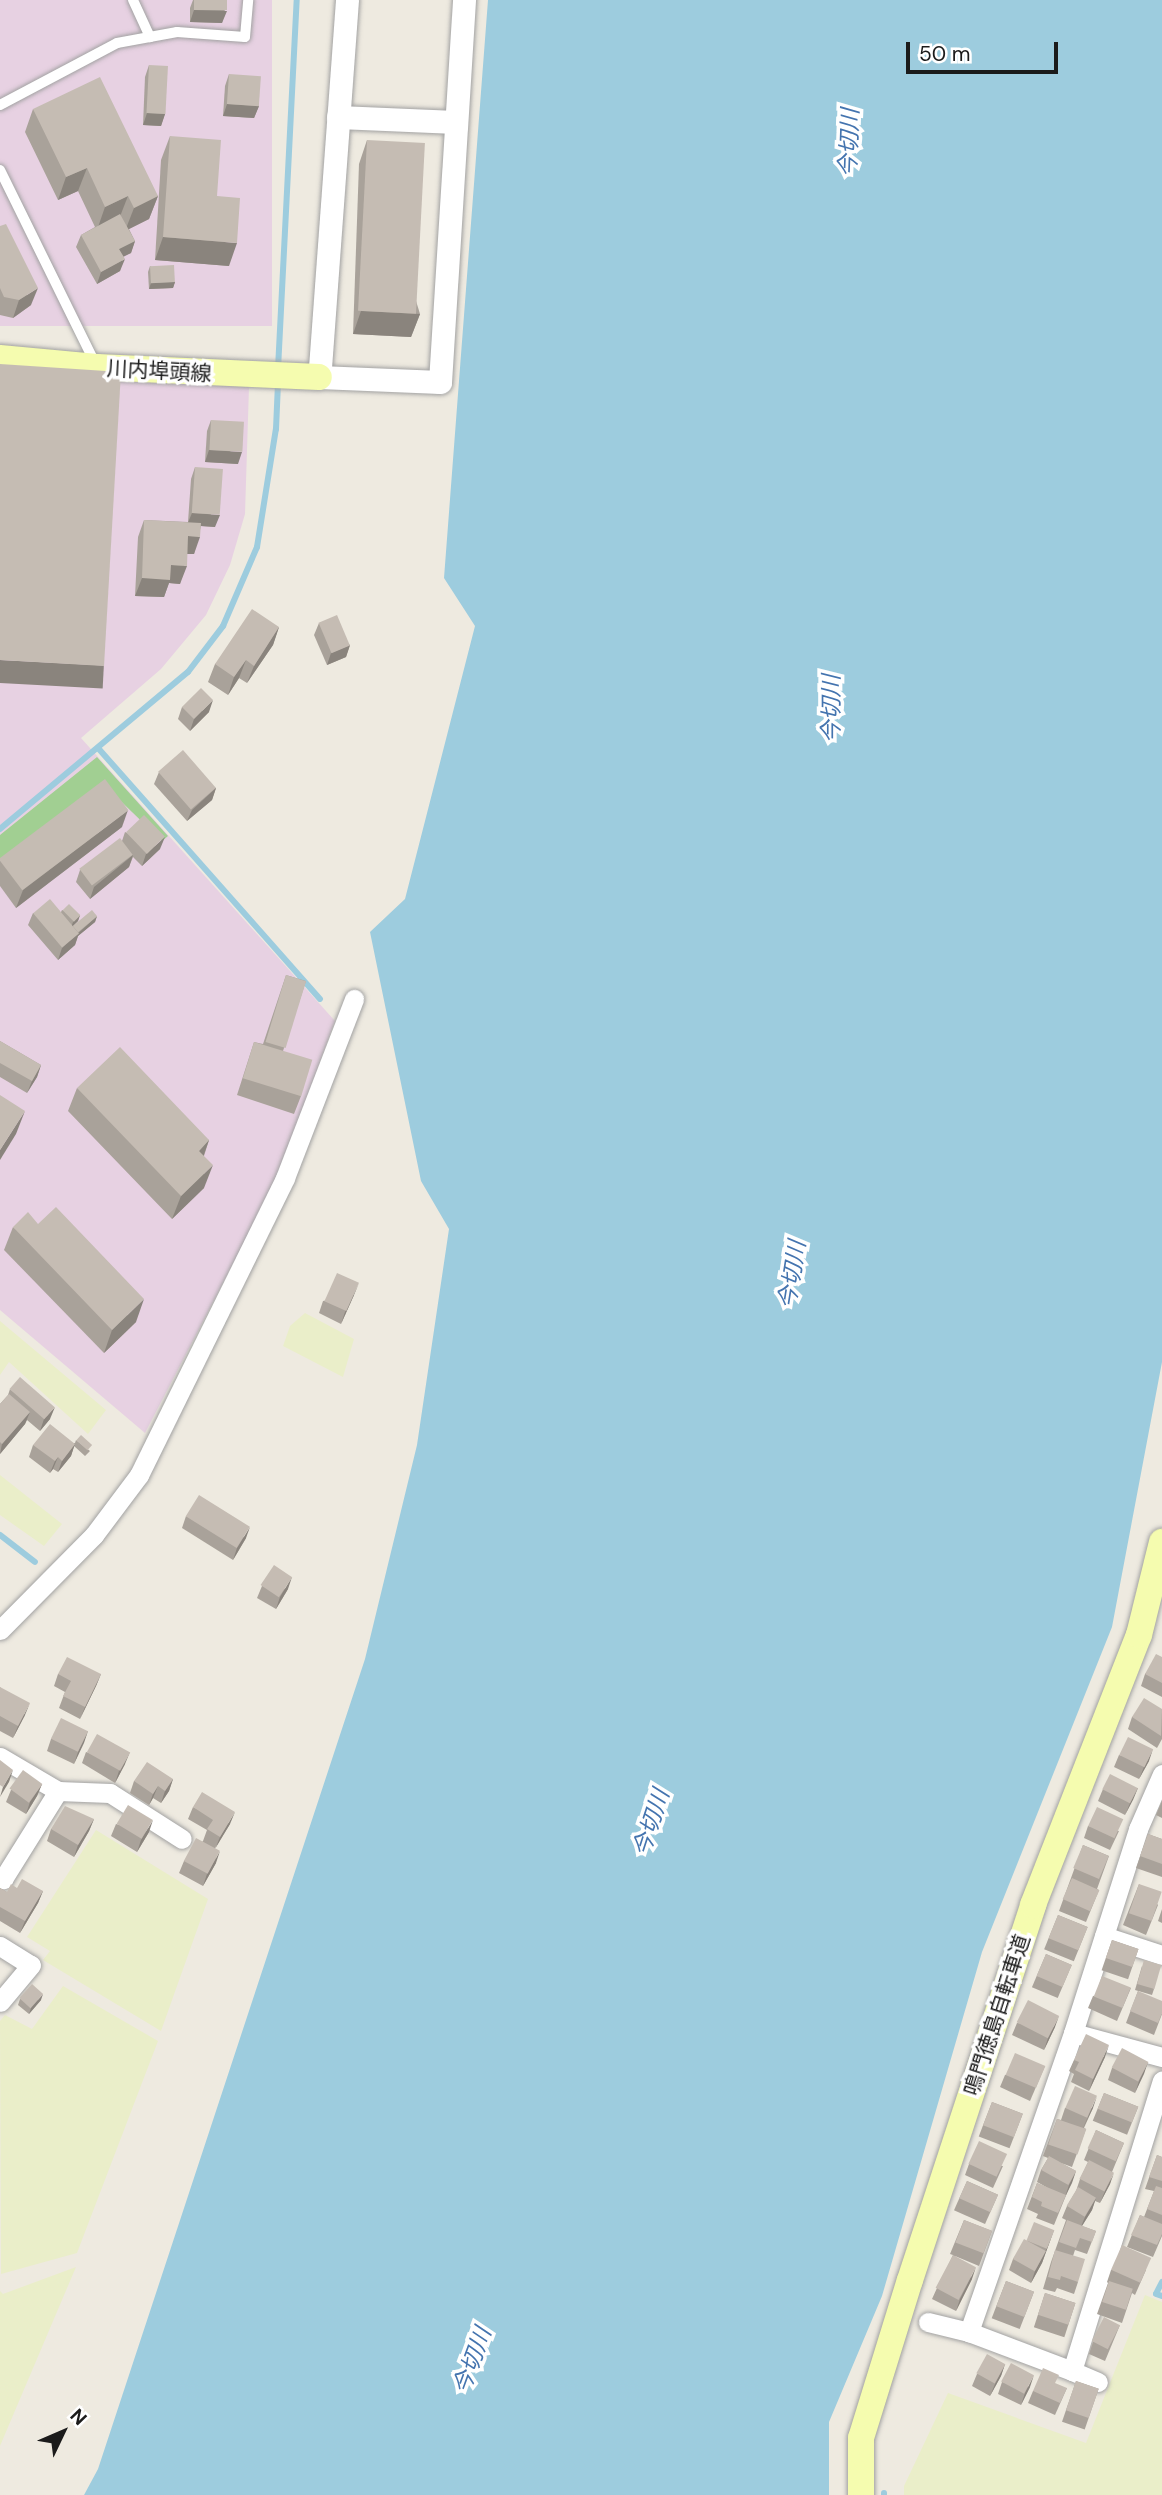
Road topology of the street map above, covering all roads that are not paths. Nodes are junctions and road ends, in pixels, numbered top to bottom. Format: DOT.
graph roads {
  1 [pos="133,0"];
  2 [pos="248,0"];
  3 [pos="347,0"];
  4 [pos="464,0"];
  5 [pos="150,37"];
  6 [pos="0,105"];
  7 [pos="338,117"];
  8 [pos="456,122"];
  9 [pos="0,170"];
  10 [pos="0,358"];
  11 [pos="97,367"];
  12 [pos="319,377"];
  13 [pos="354,999"];
  14 [pos="1162,1542"];
  15 [pos="0,1630"];
  16 [pos="0,1757"];
  17 [pos="1162,1774"];
  18 [pos="58,1791"];
  19 [pos="1138,1829"];
  20 [pos="182,1839"];
  21 [pos="1162,1840"];
  22 [pos="0,1877"];
  23 [pos="1104,1936"];
  24 [pos="0,1947"];
  25 [pos="1162,1955"];
  26 [pos="0,2002"];
  27 [pos="1073,2033"];
  28 [pos="1162,2057"];
  29 [pos="1162,2081"];
  30 [pos="928,2322"];
  31 [pos="969,2332"];
  32 [pos="1073,2371"];
  33 [pos="1098,2382"];
  34 [pos="861,2495"];
  1 -- 5 [label="lane"];
  2 -- 5 [label="lane"];
  3 -- 7 [label="street"];
  4 -- 8 [label="street"];
  5 -- 6 [label="lane"];
  7 -- 8 [label="street"];
  7 -- 12 [label="street"];
  8 -- 12 [label="street"];
  9 -- 11 [label="lane"];
  10 -- 11 [label="main road, 川内埠頭線"];
  11 -- 12 [label="main road, 川内埠頭線"];
  13 -- 15 [label="street"];
  14 -- 34 [label="main road, 鳴門徳島自転車道"];
  16 -- 18 [label="street"];
  17 -- 19 [label="street"];
  18 -- 20 [label="street"];
  18 -- 22 [label="street"];
  19 -- 21 [label="street"];
  19 -- 23 [label="street"];
  23 -- 25 [label="street"];
  23 -- 27 [label="street"];
  24 -- 26 [label="street"];
  27 -- 28 [label="street"];
  27 -- 31 [label="street"];
  29 -- 32 [label="street"];
  30 -- 31 [label="street"];
  31 -- 32 [label="street"];
  32 -- 33 [label="street"];
}
